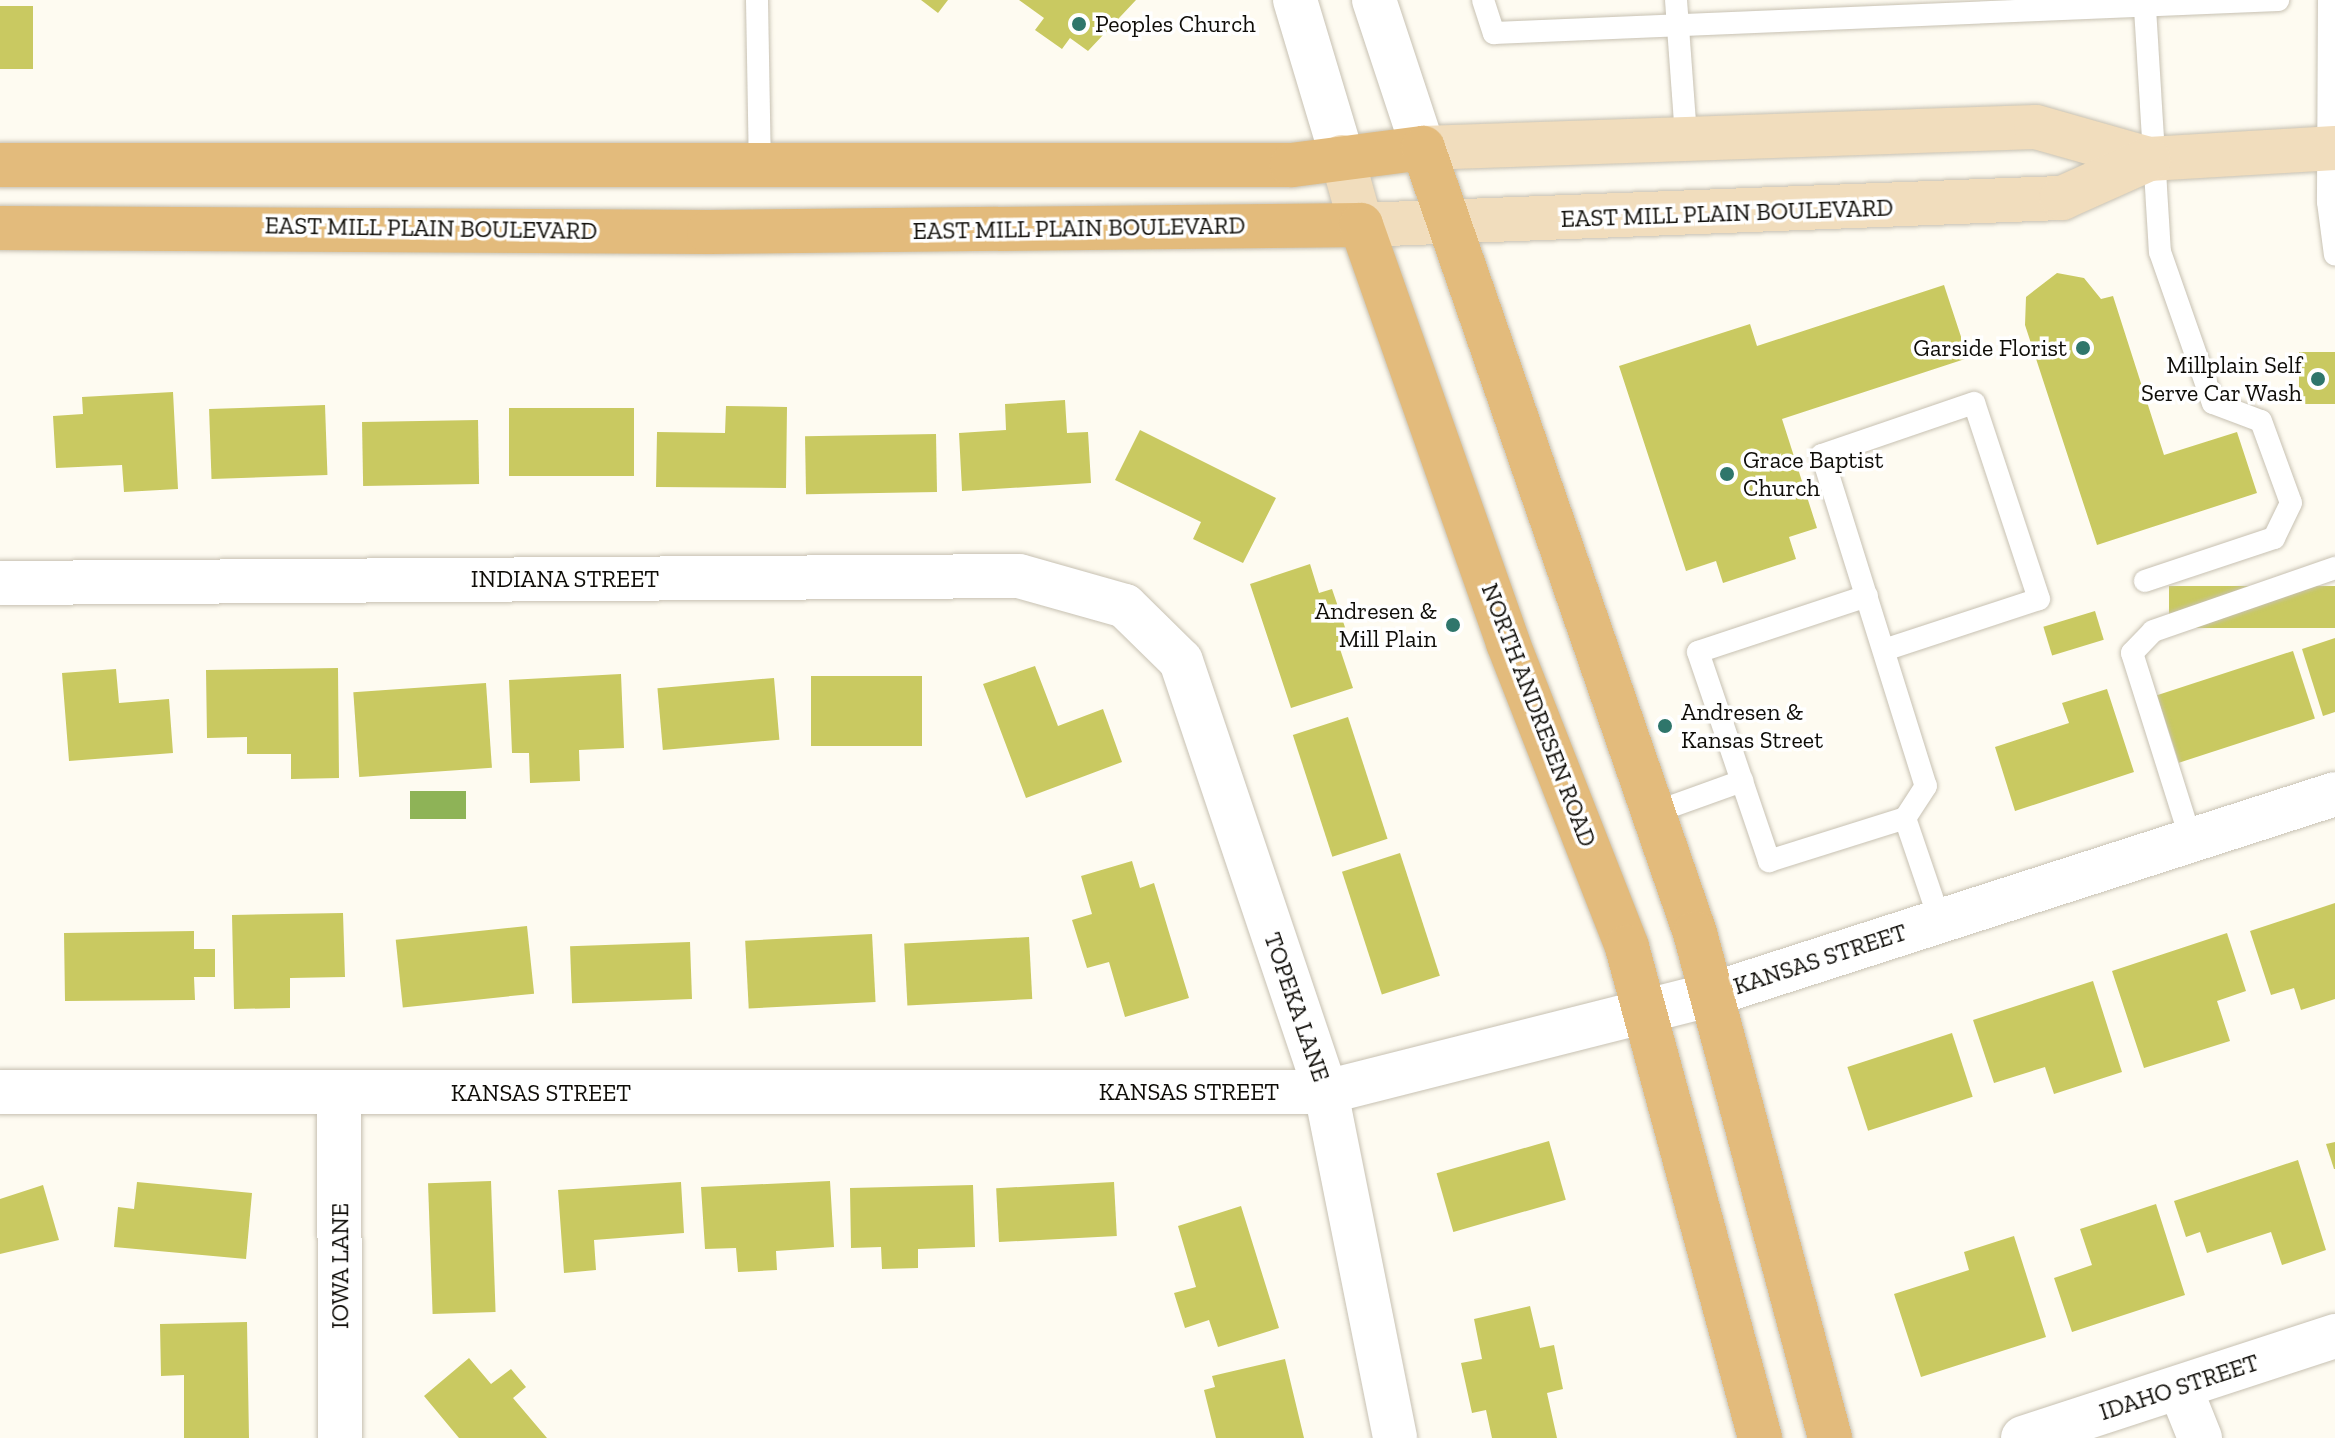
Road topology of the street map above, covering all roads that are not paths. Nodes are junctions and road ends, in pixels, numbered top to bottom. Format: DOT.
graph roads {
  1 [pos="757,0"];
  2 [pos="1295,0"];
  3 [pos="1374,0"];
  4 [pos="1483,0"];
  5 [pos="2278,0"];
  6 [pos="2329,0"];
  7 [pos="2145,8"];
  8 [pos="1679,11"];
  9 [pos="1686,137"];
  10 [pos="1423,148"];
  11 [pos="2333,148"];
  12 [pos="1342,157"];
  13 [pos="2149,159"];
  14 [pos="0,165"];
  15 [pos="760,169"];
  16 [pos="1447,224"];
  17 [pos="1361,225"];
  18 [pos="0,228"];
  19 [pos="2335,255"];
  20 [pos="2335,568"];
  21 [pos="2145,581"];
  22 [pos="0,583"];
  23 [pos="1867,596"];
  24 [pos="1125,606"];
  25 [pos="1884,650"];
  26 [pos="1742,781"];
  27 [pos="2335,794"];
  28 [pos="1653,813"];
  29 [pos="1905,818"];
  30 [pos="2191,840"];
  31 [pos="1940,921"];
  32 [pos="1713,994"];
  33 [pos="1648,1011"];
  34 [pos="0,1092"];
  35 [pos="1326,1092"];
  36 [pos="339,1093"];
  37 [pos="2335,1336"];
  38 [pos="2180,1388"];
  39 [pos="340,1438"];
  40 [pos="1395,1438"];
  41 [pos="1760,1438"];
  42 [pos="1830,1438"];
  43 [pos="2023,1438"];
  44 [pos="2200,1438"];
  1 -- 15 [label="lane"];
  2 -- 12 [label="street, NORTH ANDRESEN ROAD"];
  3 -- 10 [label="street"];
  4 -- 8 [label="lane"];
  5 -- 7 [label="lane"];
  6 -- 11 [label="lane"];
  7 -- 8 [label="lane"];
  7 -- 13 [label="lane"];
  8 -- 9 [label="lane"];
  9 -- 10 [label="main road, EAST MILL PLAIN BOULEVARD"];
  9 -- 13 [label="main road, EAST MILL PLAIN BOULEVARD"];
  10 -- 12 [label="main road, EAST MILL PLAIN BOULEVARD"];
  10 -- 16 [label="main road"];
  11 -- 13 [label="main road, EAST MILL PLAIN BOULEVARD"];
  11 -- 19 [label="lane"];
  12 -- 15 [label="main road, EAST MILL PLAIN BOULEVARD"];
  12 -- 17 [label="main road, NORTH ANDRESEN ROAD"];
  13 -- 16 [label="main road, EAST MILL PLAIN BOULEVARD"];
  13 -- 21 [label="lane"];
  14 -- 15 [label="main road, EAST MILL PLAIN BOULEVARD"];
  16 -- 17 [label="main road, EAST MILL PLAIN BOULEVARD"];
  16 -- 28 [label="main road"];
  17 -- 18 [label="main road, EAST MILL PLAIN BOULEVARD"];
  17 -- 33 [label="main road, NORTH ANDRESEN ROAD"];
  20 -- 30 [label="lane"];
  22 -- 24 [label="street, INDIANA STREET"];
  23 -- 25 [label="lane"];
  23 -- 25 [label="lane"];
  23 -- 26 [label="lane"];
  24 -- 35 [label="street, TOPEKA LANE"];
  25 -- 29 [label="lane"];
  26 -- 28 [label="lane"];
  26 -- 29 [label="lane"];
  27 -- 30 [label="street, KANSAS STREET"];
  28 -- 32 [label="main road"];
  29 -- 31 [label="lane"];
  30 -- 31 [label="street, KANSAS STREET"];
  31 -- 32 [label="street, KANSAS STREET"];
  32 -- 33 [label="street, KANSAS STREET"];
  32 -- 42 [label="main road"];
  33 -- 35 [label="street, KANSAS STREET"];
  33 -- 41 [label="main road, NORTH ANDRESEN ROAD"];
  34 -- 36 [label="street, KANSAS STREET"];
  35 -- 36 [label="street, KANSAS STREET"];
  35 -- 40 [label="street, TOPEKA LANE"];
  36 -- 39 [label="street, IOWA LANE"];
  37 -- 38 [label="street, IDAHO STREET"];
  38 -- 43 [label="street, IDAHO STREET"];
  38 -- 44 [label="street"];
}
